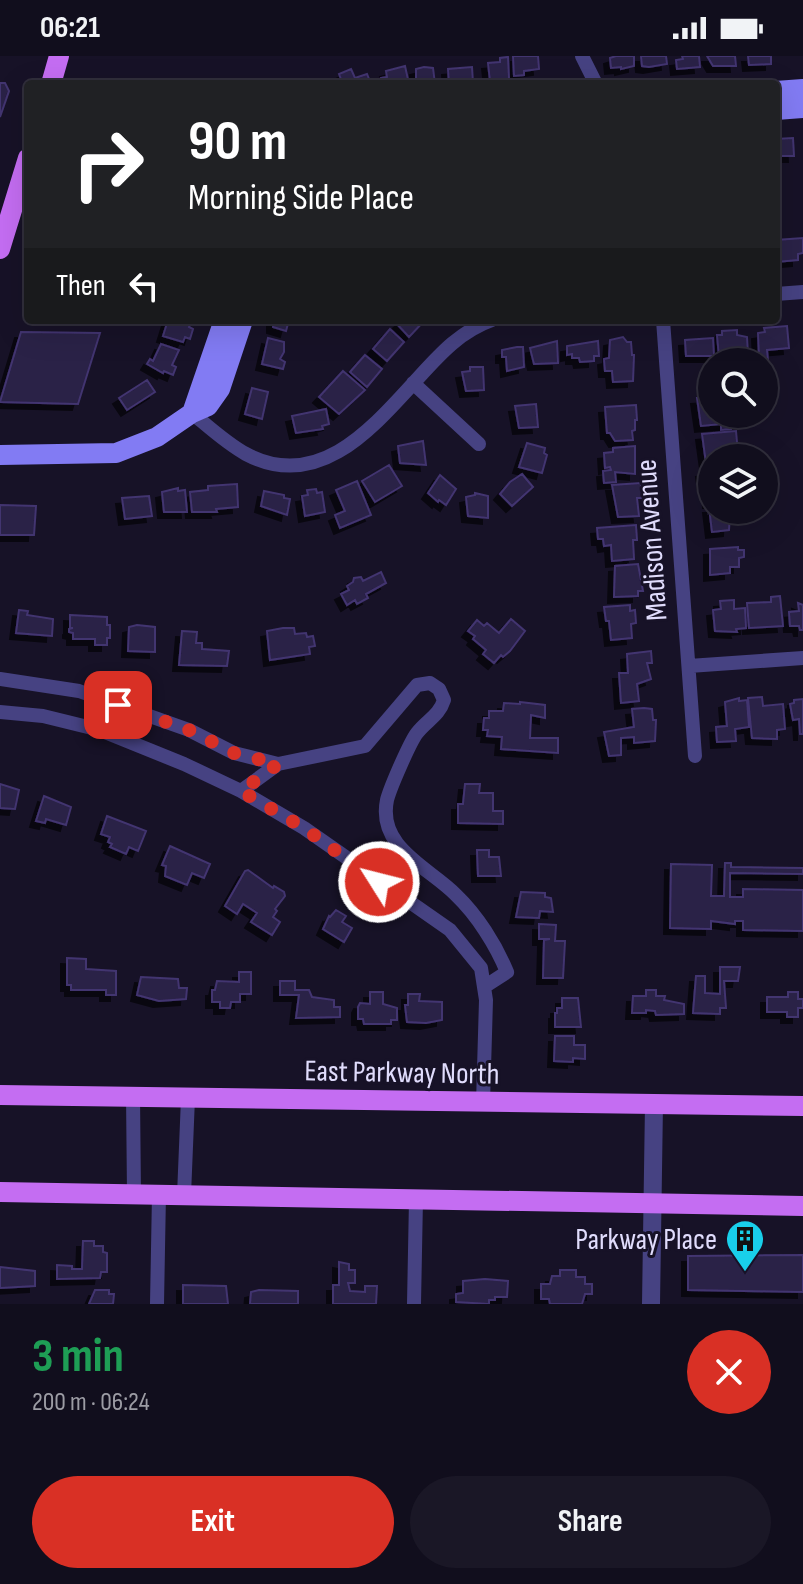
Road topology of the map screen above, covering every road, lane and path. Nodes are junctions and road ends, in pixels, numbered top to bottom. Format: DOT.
graph roads {
  1 [pos="59,56"];
  2 [pos="582,56"];
  3 [pos="52,80"];
  4 [pos="594,80"];
  5 [pos="803,89"];
  6 [pos="780,91"];
  7 [pos="803,108"];
  8 [pos="780,110"];
  9 [pos="24,171"];
  10 [pos="0,249"];
  11 [pos="803,292"];
  12 [pos="780,294"];
  13 [pos="223,324"];
  14 [pos="242,324"];
  15 [pos="484,324"];
  16 [pos="663,324"];
  17 [pos="413,383"];
  18 [pos="192,413"];
  19 [pos="479,444"];
  20 [pos="0,455"];
  21 [pos="803,658"];
  22 [pos="689,666"];
  23 [pos="0,679"];
  24 [pos="0,712"];
  25 [pos="695,756"];
  26 [pos="278,764"];
  27 [pos="241,791"];
  28 [pos="484,987"];
  29 [pos="0,1095"];
  30 [pos="133,1095"];
  31 [pos="188,1098"];
  32 [pos="483,1103"];
  33 [pos="654,1104"];
  34 [pos="803,1106"];
  35 [pos="0,1192"];
  36 [pos="159,1194"];
  37 [pos="134,1195"];
  38 [pos="184,1195"];
  39 [pos="416,1199"];
  40 [pos="652,1203"];
  41 [pos="798,1205"];
  42 [pos="157,1304"];
  43 [pos="414,1304"];
  44 [pos="651,1304"];
  1 -- 3 [label="main road"];
  2 -- 4 [label="street"];
  5 -- 6 [label="main road"];
  7 -- 8 [label="main road"];
  9 -- 10 [label="main road"];
  11 -- 12 [label="street"];
  13 -- 18 [label="main road"];
  14 -- 18 [label="main road"];
  15 -- 17 [label="street"];
  16 -- 22 [label="street, Madison Avenue"];
  17 -- 18 [label="street"];
  17 -- 19 [label="street"];
  18 -- 20 [label="main road"];
  21 -- 22 [label="street"];
  22 -- 25 [label="street, Madison Avenue"];
  23 -- 26 [label="street"];
  24 -- 27 [label="street"];
  26 -- 27 [label="street"];
  26 -- 28 [label="street"];
  27 -- 28 [label="street"];
  28 -- 32 [label="street"];
  29 -- 30 [label="main road, East Parkway North"];
  30 -- 31 [label="main road, East Parkway North"];
  30 -- 37 [label="street"];
  31 -- 32 [label="main road, East Parkway North"];
  31 -- 38 [label="street"];
  32 -- 33 [label="main road, East Parkway North"];
  33 -- 34 [label="main road, East Parkway North"];
  33 -- 40 [label="street"];
  35 -- 37 [label="main road"];
  36 -- 37 [label="main road"];
  36 -- 38 [label="main road"];
  36 -- 42 [label="street"];
  38 -- 39 [label="main road"];
  39 -- 40 [label="main road"];
  39 -- 43 [label="street"];
  40 -- 41 [label="main road"];
  40 -- 44 [label="street"];
}
